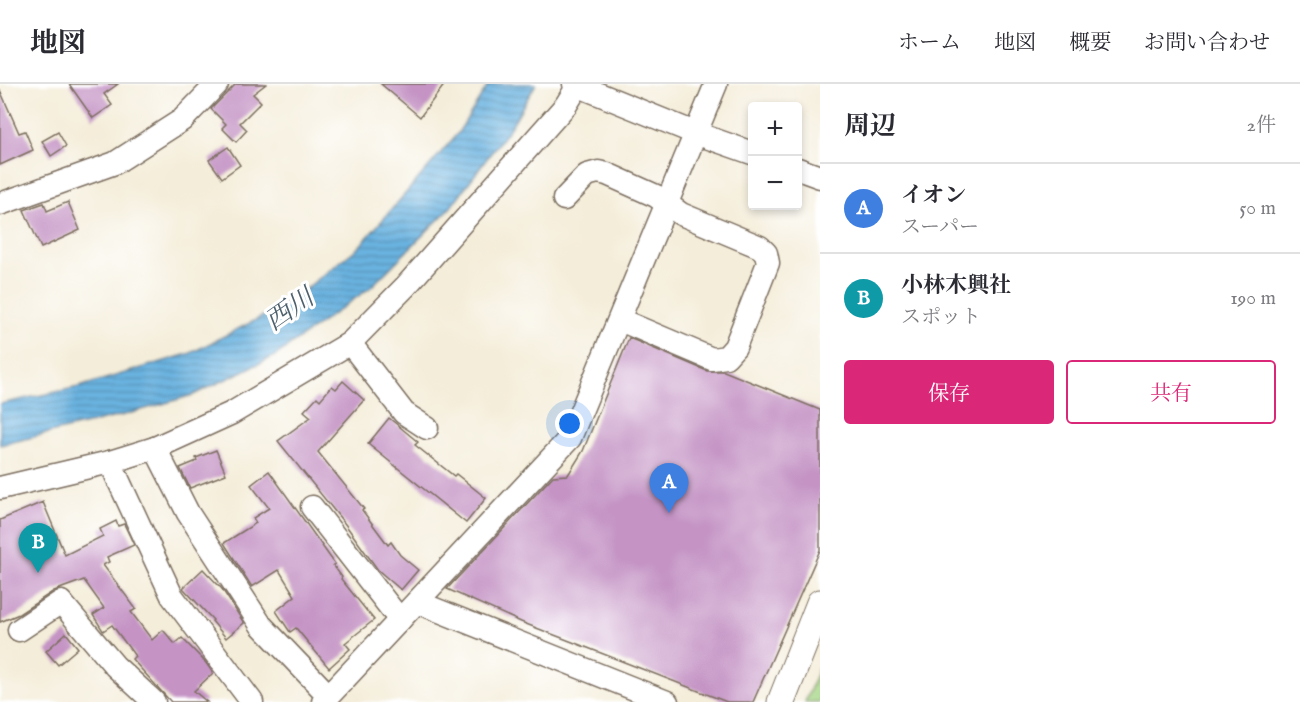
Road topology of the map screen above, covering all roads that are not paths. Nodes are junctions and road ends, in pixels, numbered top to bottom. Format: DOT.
graph roads {
  1 [pos="217,84"];
  2 [pos="716,84"];
  3 [pos="576,85"];
  4 [pos="695,133"];
  5 [pos="748,151"];
  6 [pos="802,170"];
  7 [pos="820,177"];
  8 [pos="564,199"];
  9 [pos="0,204"];
  10 [pos="668,205"];
  11 [pos="620,320"];
  12 [pos="350,343"];
  13 [pos="427,428"];
  14 [pos="155,448"];
  15 [pos="110,462"];
  16 [pos="0,488"];
  17 [pos="312,507"];
  18 [pos="417,602"];
  19 [pos="820,603"];
  20 [pos="400,620"];
  21 [pos="19,630"];
  22 [pos="326,699"];
  23 [pos="154,702"];
  24 [pos="252,702"];
  25 [pos="667,702"];
  26 [pos="781,702"];
  1 -- 9 [label="street"];
  2 -- 4 [label="street"];
  3 -- 4 [label="street"];
  3 -- 12 [label="street"];
  4 -- 5 [label="street"];
  4 -- 10 [label="street"];
  6 -- 7 [label="street"];
  8 -- 10 [label="street"];
  10 -- 11 [label="street"];
  10 -- 11 [label="street"];
  11 -- 18 [label="street"];
  12 -- 13 [label="street"];
  12 -- 14 [label="street"];
  14 -- 15 [label="street"];
  14 -- 22 [label="street"];
  15 -- 16 [label="street"];
  15 -- 24 [label="street"];
  17 -- 20 [label="street"];
  18 -- 20 [label="street"];
  18 -- 25 [label="street"];
  19 -- 26 [label="street"];
  20 -- 22 [label="street"];
  21 -- 23 [label="street"];
}
